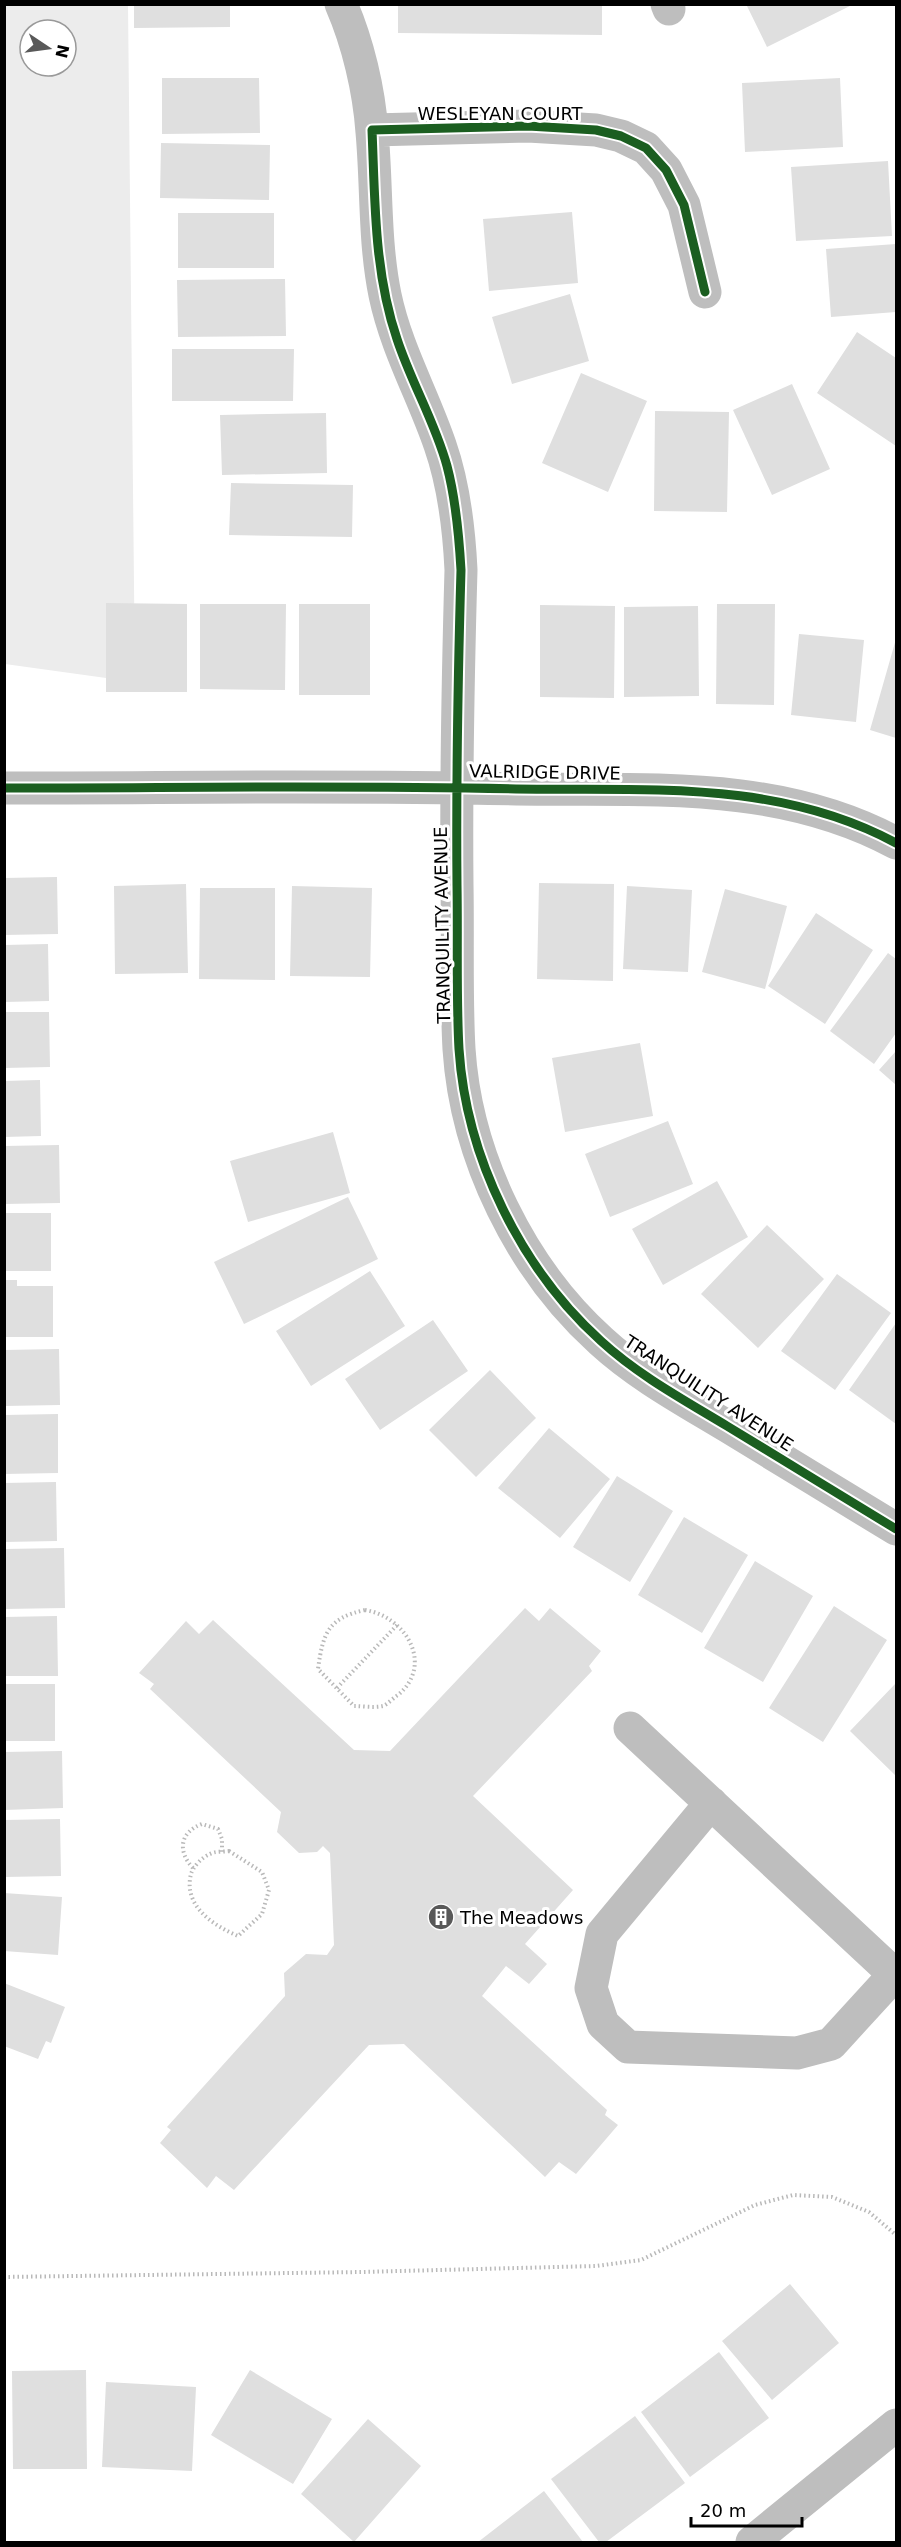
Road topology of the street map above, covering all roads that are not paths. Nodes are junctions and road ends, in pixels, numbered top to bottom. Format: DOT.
graph roads {
  1 [pos="341,4"];
  2 [pos="372,130"];
  3 [pos="705,291"];
  4 [pos="457,787"];
  5 [pos="4,788"];
  6 [pos="897,843"];
  7 [pos="897,1528"];
  8 [pos="630,1728"];
  9 [pos="711,1803"];
  10 [pos="896,1975"];
  11 [pos="897,2425"];
  12 [pos="752,2542"];
  1 -- 2 [label="street, TRANQUILITY AVENUE"];
  2 -- 3 [label="street, WESLEYAN COURT"];
  2 -- 4 [label="street, TRANQUILITY AVENUE"];
  4 -- 5 [label="street, VALRIDGE DRIVE"];
  4 -- 6 [label="street, VALRIDGE DRIVE"];
  4 -- 7 [label="street, TRANQUILITY AVENUE"];
  8 -- 9 [label="street"];
  9 -- 10 [label="street"];
  9 -- 10 [label="street"];
  11 -- 12 [label="street"];
}
